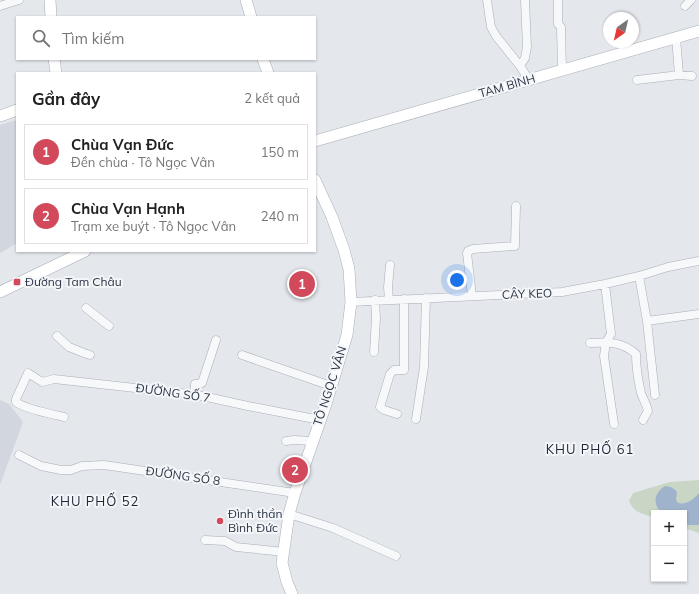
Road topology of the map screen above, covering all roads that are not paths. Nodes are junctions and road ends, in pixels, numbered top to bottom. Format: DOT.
graph roads {
  1 [pos="19,0"];
  2 [pos="50,0"];
  3 [pos="246,0"];
  4 [pos="487,0"];
  5 [pos="525,0"];
  6 [pos="558,0"];
  7 [pos="692,0"];
  8 [pos="0,6"];
  9 [pos="685,6"];
  10 [pos="51,16"];
  11 [pos="251,16"];
  12 [pos="699,31"];
  13 [pos="676,37"];
  14 [pos="54,60"];
  15 [pos="263,60"];
  16 [pos="520,66"];
  17 [pos="562,70"];
  18 [pos="56,72"];
  19 [pos="268,72"];
  20 [pos="679,75"];
  21 [pos="692,76"];
  22 [pos="529,80"];
  23 [pos="637,80"];
  24 [pos="16,110"];
  25 [pos="0,116"];
  26 [pos="316,141"];
  27 [pos="316,182"];
  28 [pos="516,206"];
  29 [pos="83,252"];
  30 [pos="699,261"];
  31 [pos="390,266"];
  32 [pos="639,276"];
  33 [pos="604,284"];
  34 [pos="0,292"];
  35 [pos="472,296"];
  36 [pos="426,298"];
  37 [pos="404,299"];
  38 [pos="375,300"];
  39 [pos="389,300"];
  40 [pos="351,302"];
  41 [pos="86,308"];
  42 [pos="699,314"];
  43 [pos="646,322"];
  44 [pos="109,326"];
  45 [pos="57,336"];
  46 [pos="216,340"];
  47 [pos="606,342"];
  48 [pos="590,343"];
  49 [pos="374,352"];
  50 [pos="90,355"];
  51 [pos="242,355"];
  52 [pos="331,386"];
  53 [pos="194,394"];
  54 [pos="656,395"];
  55 [pos="397,414"];
  56 [pos="64,417"];
  57 [pos="416,419"];
  58 [pos="320,420"];
  59 [pos="643,420"];
  60 [pos="614,424"];
  61 [pos="286,441"];
  62 [pos="312,441"];
  63 [pos="20,455"];
  64 [pos="295,493"];
  65 [pos="289,514"];
  66 [pos="205,540"];
  67 [pos="284,552"];
  68 [pos="396,556"];
  69 [pos="292,594"];
  1 -- 8 [label="street"];
  2 -- 10 [label="main road"];
  3 -- 11 [label="main road"];
  4 -- 16 [label="street"];
  5 -- 16 [label="street"];
  6 -- 17 [label="street"];
  7 -- 9 [label="street"];
  12 -- 13 [label="main road, TAM BÌNH"];
  13 -- 17 [label="main road, TAM BÌNH"];
  13 -- 20 [label="street"];
  14 -- 18 [label="main road"];
  15 -- 19 [label="main road"];
  16 -- 22 [label="street"];
  17 -- 22 [label="main road, TAM BÌNH"];
  20 -- 21 [label="street"];
  20 -- 23 [label="street"];
  22 -- 26 [label="main road, TAM BÌNH"];
  24 -- 25 [label="main road"];
  27 -- 40 [label="main road, TÔ NGỌC VÂN"];
  28 -- 35 [label="street"];
  29 -- 34 [label="main road"];
  30 -- 32 [label="street, CÂY KEO"];
  31 -- 39 [label="street"];
  32 -- 33 [label="street, CÂY KEO"];
  32 -- 43 [label="street"];
  33 -- 35 [label="street, CÂY KEO"];
  33 -- 47 [label="street"];
  35 -- 36 [label="street, CÂY KEO"];
  36 -- 37 [label="street, CÂY KEO"];
  36 -- 57 [label="street"];
  37 -- 39 [label="street, CÂY KEO"];
  37 -- 55 [label="street"];
  38 -- 39 [label="street, CÂY KEO"];
  38 -- 40 [label="street, CÂY KEO"];
  38 -- 49 [label="street"];
  40 -- 52 [label="main road, TÔ NGỌC VÂN"];
  41 -- 44 [label="street"];
  42 -- 43 [label="street"];
  43 -- 54 [label="street"];
  45 -- 50 [label="street"];
  46 -- 53 [label="street"];
  47 -- 48 [label="street"];
  47 -- 59 [label="street"];
  47 -- 60 [label="street"];
  51 -- 52 [label="street"];
  52 -- 58 [label="main road, TÔ NGỌC VÂN"];
  53 -- 56 [label="street, ĐƯỜNG SỐ 7"];
  53 -- 58 [label="street, ĐƯỜNG SỐ 7"];
  58 -- 62 [label="main road, TÔ NGỌC VÂN"];
  61 -- 62 [label="street"];
  62 -- 64 [label="main road, TÔ NGỌC VÂN"];
  63 -- 64 [label="street, ĐƯỜNG SỐ 8"];
  64 -- 65 [label="main road, TÔ NGỌC VÂN"];
  65 -- 67 [label="main road, TÔ NGỌC VÂN"];
  65 -- 68 [label="street"];
  66 -- 67 [label="street"];
  67 -- 69 [label="main road, TÔ NGỌC VÂN"];
}
